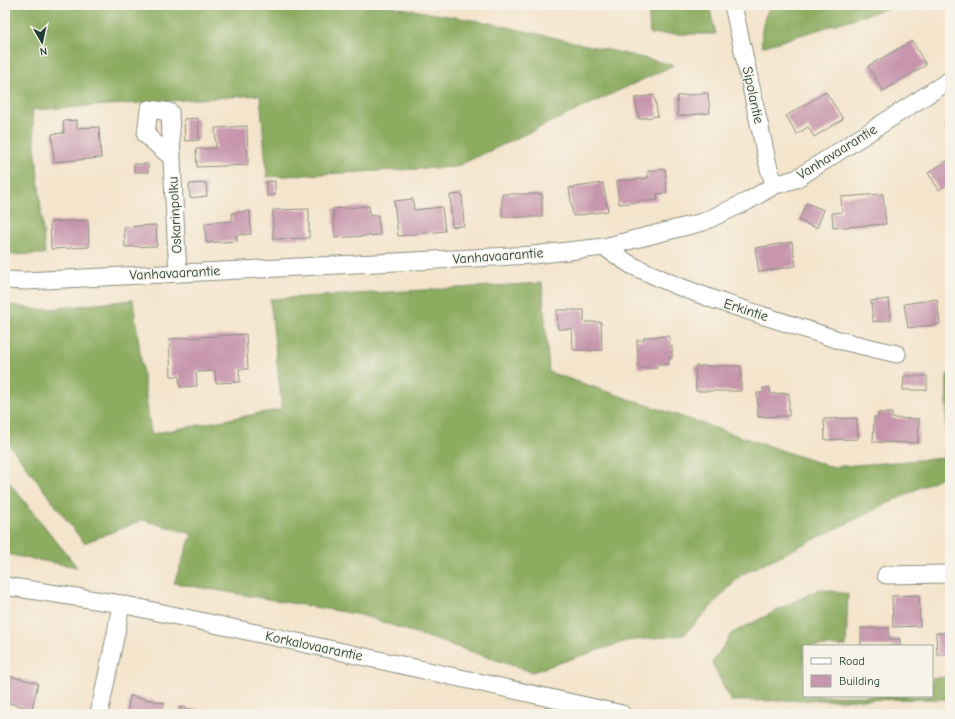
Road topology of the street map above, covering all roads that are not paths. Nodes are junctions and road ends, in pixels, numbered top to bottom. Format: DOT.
graph roads {
  1 [pos="733,5"];
  2 [pos="950,80"];
  3 [pos="172,158"];
  4 [pos="775,185"];
  5 [pos="604,247"];
  6 [pos="178,273"];
  7 [pos="5,280"];
  8 [pos="897,354"];
  9 [pos="950,574"];
  10 [pos="886,575"];
  11 [pos="5,586"];
  12 [pos="121,604"];
  13 [pos="99,714"];
  14 [pos="622,714"];
  1 -- 4 [label="street, Sipolantie"];
  2 -- 4 [label="street, Vanhavaarantie"];
  3 -- 6 [label="street, Oskarinpolku"];
  4 -- 5 [label="street, Vanhavaarantie"];
  5 -- 6 [label="street, Vanhavaarantie"];
  5 -- 8 [label="street, Erkintie"];
  6 -- 7 [label="street, Vanhavaarantie"];
  9 -- 10 [label="street"];
  11 -- 12 [label="street, Korkalovaarantie"];
  12 -- 13 [label="street"];
  12 -- 14 [label="street, Korkalovaarantie"];
}
